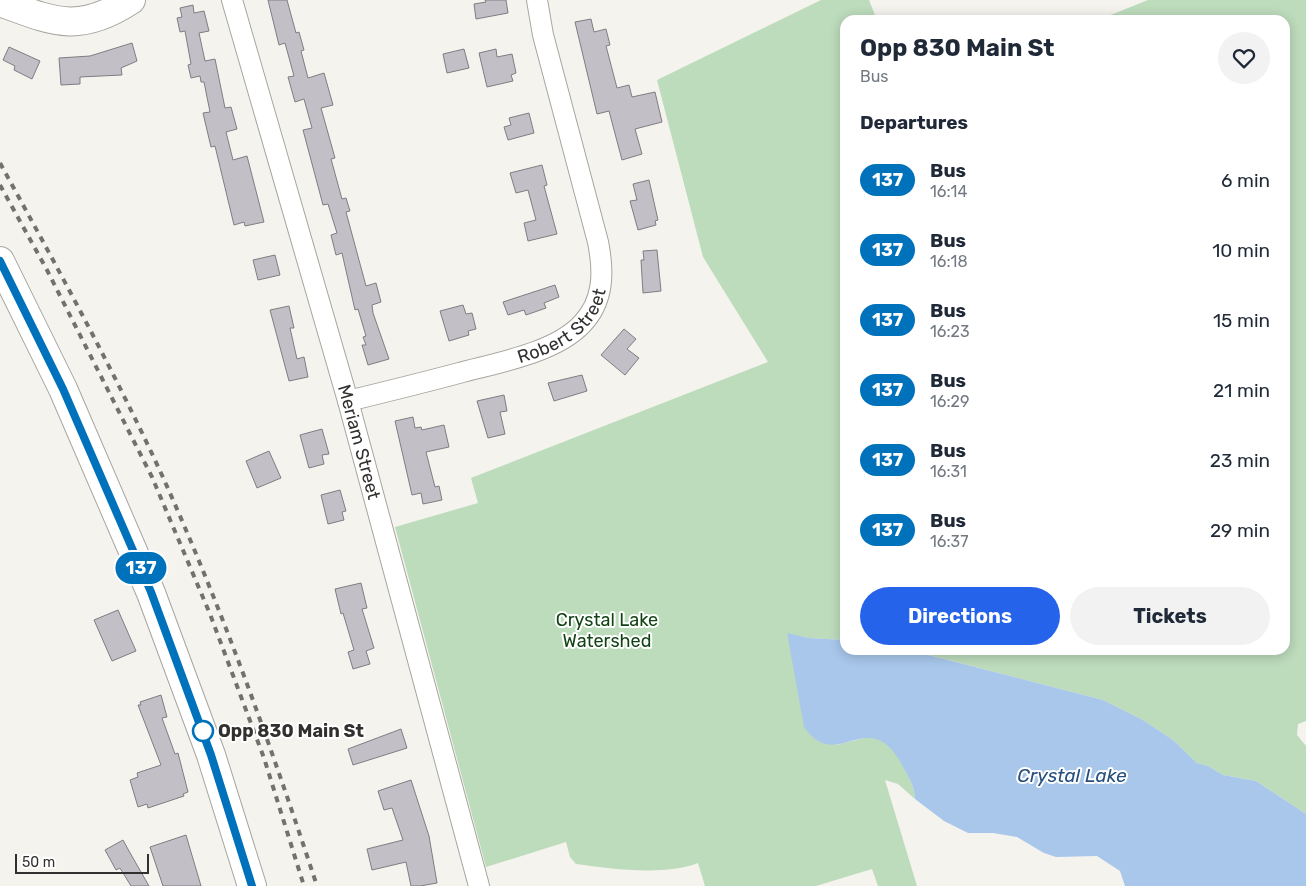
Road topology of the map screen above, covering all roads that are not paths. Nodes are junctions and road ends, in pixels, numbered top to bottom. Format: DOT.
graph roads {
  1 [pos="131,0"];
  2 [pos="232,0"];
  3 [pos="537,0"];
  4 [pos="0,2"];
  5 [pos="0,261"];
  6 [pos="348,401"];
  7 [pos="252,886"];
  8 [pos="479,886"];
  1 -- 4 [label="main road"];
  2 -- 6 [label="street, Meriam Street"];
  3 -- 6 [label="street, Robert Street"];
  5 -- 7 [label="main road"];
  6 -- 8 [label="street, Meriam Street"];
}
